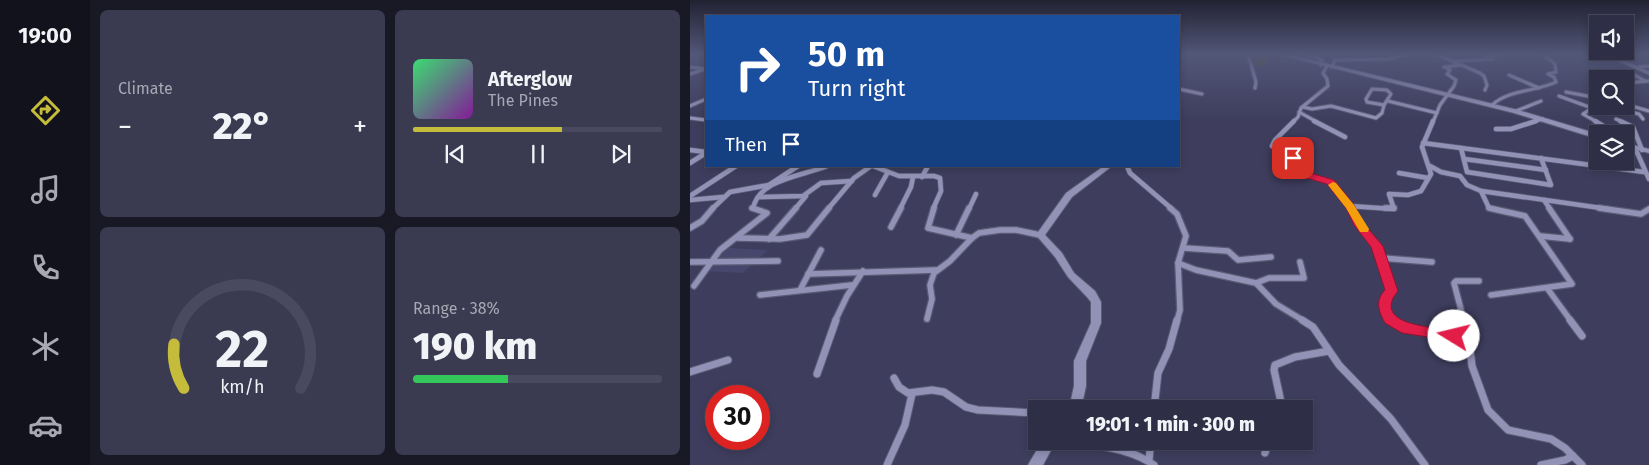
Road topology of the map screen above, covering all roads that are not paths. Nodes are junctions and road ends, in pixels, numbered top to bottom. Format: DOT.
graph roads {
  1 [pos="1252,76"];
  2 [pos="1325,76"];
  3 [pos="1369,76"];
  4 [pos="1450,76"];
  5 [pos="1483,76"];
  6 [pos="1511,76"];
  7 [pos="1550,76"];
  8 [pos="1635,76"];
  9 [pos="1647,82"];
  10 [pos="1634,83"];
  11 [pos="1255,88"];
  12 [pos="1540,88"];
  13 [pos="1180,90"];
  14 [pos="1485,90"];
  15 [pos="1566,92"];
  16 [pos="1202,94"];
  17 [pos="1447,94"];
  18 [pos="1558,96"];
  19 [pos="1589,96"];
  20 [pos="705,99"];
  21 [pos="1388,100"];
  22 [pos="1541,101"];
  23 [pos="1492,104"];
  24 [pos="1384,105"];
  25 [pos="690,106"];
  26 [pos="1303,107"];
  27 [pos="1589,107"];
  28 [pos="1634,107"];
  29 [pos="1589,110"];
  30 [pos="1516,111"];
  31 [pos="1649,111"];
  32 [pos="1299,112"];
  33 [pos="1437,113"];
  34 [pos="1634,113"];
  35 [pos="690,118"];
  36 [pos="1543,118"];
  37 [pos="1616,119"];
  38 [pos="1643,119"];
  39 [pos="705,120"];
  40 [pos="1602,125"];
  41 [pos="1496,129"];
  42 [pos="1589,134"];
  43 [pos="1345,137"];
  44 [pos="1423,143"];
  45 [pos="1461,148"];
  46 [pos="1642,149"];
  47 [pos="690,150"];
  48 [pos="705,153"];
  49 [pos="705,154"];
  50 [pos="1541,158"];
  51 [pos="1464,159"];
  52 [pos="690,163"];
  53 [pos="1430,166"];
  54 [pos="734,167"];
  55 [pos="796,167"];
  56 [pos="824,167"];
  57 [pos="870,167"];
  58 [pos="875,167"];
  59 [pos="927,167"];
  60 [pos="1109,167"];
  61 [pos="1127,167"];
  62 [pos="1546,170"];
  63 [pos="888,172"];
  64 [pos="1399,173"];
  65 [pos="1647,175"];
  66 [pos="913,177"];
  67 [pos="922,177"];
  68 [pos="1428,178"];
  69 [pos="852,181"];
  70 [pos="769,185"];
  71 [pos="1482,191"];
  72 [pos="976,194"];
  73 [pos="806,195"];
  74 [pos="875,195"];
  75 [pos="690,196"];
  76 [pos="723,197"];
  77 [pos="759,197"];
  78 [pos="690,200"];
  79 [pos="1544,200"];
  80 [pos="1349,206"];
  81 [pos="1649,209"];
  82 [pos="891,227"];
  83 [pos="690,228"];
  84 [pos="956,235"];
  85 [pos="1040,235"];
  86 [pos="1540,236"];
  87 [pos="737,238"];
  88 [pos="972,238"];
  89 [pos="769,239"];
  90 [pos="1184,248"];
  91 [pos="821,250"];
  92 [pos="1271,257"];
  93 [pos="1382,258"];
  94 [pos="778,261"];
  95 [pos="690,262"];
  96 [pos="710,262"];
  97 [pos="1300,262"];
  98 [pos="1432,262"];
  99 [pos="1178,263"];
  100 [pos="937,270"];
  101 [pos="863,271"];
  102 [pos="808,274"];
  103 [pos="1479,281"];
  104 [pos="1256,283"];
  105 [pos="852,285"];
  106 [pos="694,286"];
  107 [pos="1548,288"];
  108 [pos="800,290"];
  109 [pos="760,295"];
  110 [pos="1491,295"];
  111 [pos="927,319"];
  112 [pos="1582,336"];
  113 [pos="1464,339"];
  114 [pos="1329,351"];
  115 [pos="728,360"];
  116 [pos="690,372"];
  117 [pos="817,374"];
  118 [pos="894,378"];
  119 [pos="912,394"];
  120 [pos="1077,400"];
  121 [pos="1157,400"];
  122 [pos="1281,400"];
  123 [pos="1028,413"];
  124 [pos="1045,450"];
  125 [pos="1110,450"];
  126 [pos="1151,450"];
  127 [pos="1266,450"];
  128 [pos="1265,453"];
  129 [pos="1573,456"];
  130 [pos="1152,463"];
  131 [pos="887,465"];
  132 [pos="1035,465"];
  133 [pos="1425,465"];
  134 [pos="1541,465"];
  135 [pos="1582,465"];
  1 -- 11 [label="street"];
  2 -- 26 [label="street"];
  3 -- 17 [label="main road"];
  4 -- 17 [label="street"];
  5 -- 14 [label="street"];
  6 -- 12 [label="street"];
  7 -- 12 [label="street"];
  8 -- 9 [label="street"];
  9 -- 10 [label="street"];
  12 -- 23 [label="street"];
  13 -- 16 [label="street"];
  15 -- 19 [label="street"];
  17 -- 23 [label="main road"];
  17 -- 33 [label="street"];
  18 -- 27 [label="street"];
  20 -- 25 [label="street"];
  21 -- 24 [label="street"];
  21 -- 24 [label="street"];
  21 -- 33 [label="street"];
  22 -- 30 [label="street"];
  23 -- 30 [label="main road"];
  24 -- 26 [label="street"];
  26 -- 32 [label="street"];
  28 -- 31 [label="street"];
  29 -- 40 [label="street"];
  30 -- 36 [label="main road"];
  32 -- 43 [label="street"];
  32 -- 80 [label="street"];
  33 -- 44 [label="street"];
  34 -- 38 [label="street"];
  35 -- 39 [label="street"];
  36 -- 41 [label="street"];
  36 -- 42 [label="main road"];
  37 -- 46 [label="street"];
  44 -- 45 [label="street"];
  44 -- 53 [label="street"];
  45 -- 50 [label="street"];
  45 -- 51 [label="street"];
  46 -- 65 [label="street"];
  47 -- 48 [label="street"];
  49 -- 52 [label="street"];
  50 -- 62 [label="street"];
  50 -- 65 [label="street"];
  51 -- 62 [label="street"];
  51 -- 62 [label="street"];
  53 -- 68 [label="street"];
  53 -- 71 [label="street"];
  54 -- 75 [label="street"];
  55 -- 70 [label="street"];
  56 -- 70 [label="street"];
  57 -- 69 [label="street"];
  58 -- 63 [label="street"];
  59 -- 67 [label="street"];
  60 -- 85 [label="street"];
  61 -- 90 [label="street"];
  63 -- 66 [label="street"];
  63 -- 74 [label="street"];
  64 -- 68 [label="street"];
  66 -- 67 [label="street"];
  66 -- 82 [label="street"];
  67 -- 84 [label="street"];
  68 -- 80 [label="street"];
  69 -- 73 [label="street"];
  69 -- 89 [label="street"];
  70 -- 76 [label="street"];
  70 -- 77 [label="street"];
  71 -- 79 [label="street"];
  71 -- 86 [label="street"];
  72 -- 84 [label="street"];
  73 -- 77 [label="street"];
  73 -- 89 [label="street"];
  76 -- 78 [label="street"];
  76 -- 83 [label="street"];
  77 -- 87 [label="street"];
  79 -- 81 [label="street"];
  79 -- 86 [label="street"];
  80 -- 93 [label="street"];
  84 -- 88 [label="street"];
  85 -- 88 [label="street"];
  85 -- 120 [label="street"];
  86 -- 107 [label="street"];
  87 -- 89 [label="street"];
  87 -- 96 [label="street"];
  88 -- 100 [label="street"];
  90 -- 92 [label="street"];
  90 -- 99 [label="street"];
  91 -- 102 [label="street"];
  93 -- 98 [label="street"];
  93 -- 113 [label="street"];
  94 -- 96 [label="street"];
  95 -- 96 [label="street"];
  96 -- 106 [label="street"];
  97 -- 104 [label="street"];
  99 -- 104 [label="street"];
  99 -- 121 [label="street"];
  100 -- 101 [label="street"];
  100 -- 111 [label="street"];
  101 -- 102 [label="street"];
  101 -- 105 [label="street"];
  102 -- 108 [label="street"];
  103 -- 113 [label="street"];
  104 -- 114 [label="street"];
  105 -- 108 [label="street"];
  105 -- 117 [label="street"];
  107 -- 110 [label="street"];
  107 -- 112 [label="street"];
  108 -- 109 [label="street"];
  113 -- 129 [label="street"];
  114 -- 122 [label="street"];
  114 -- 133 [label="street"];
  115 -- 116 [label="street"];
  118 -- 119 [label="street"];
  119 -- 123 [label="street"];
  119 -- 131 [label="street"];
  124 -- 132 [label="street"];
  125 -- 130 [label="street"];
  126 -- 130 [label="street"];
  127 -- 128 [label="street"];
  129 -- 134 [label="street"];
  129 -- 135 [label="street"];
}
